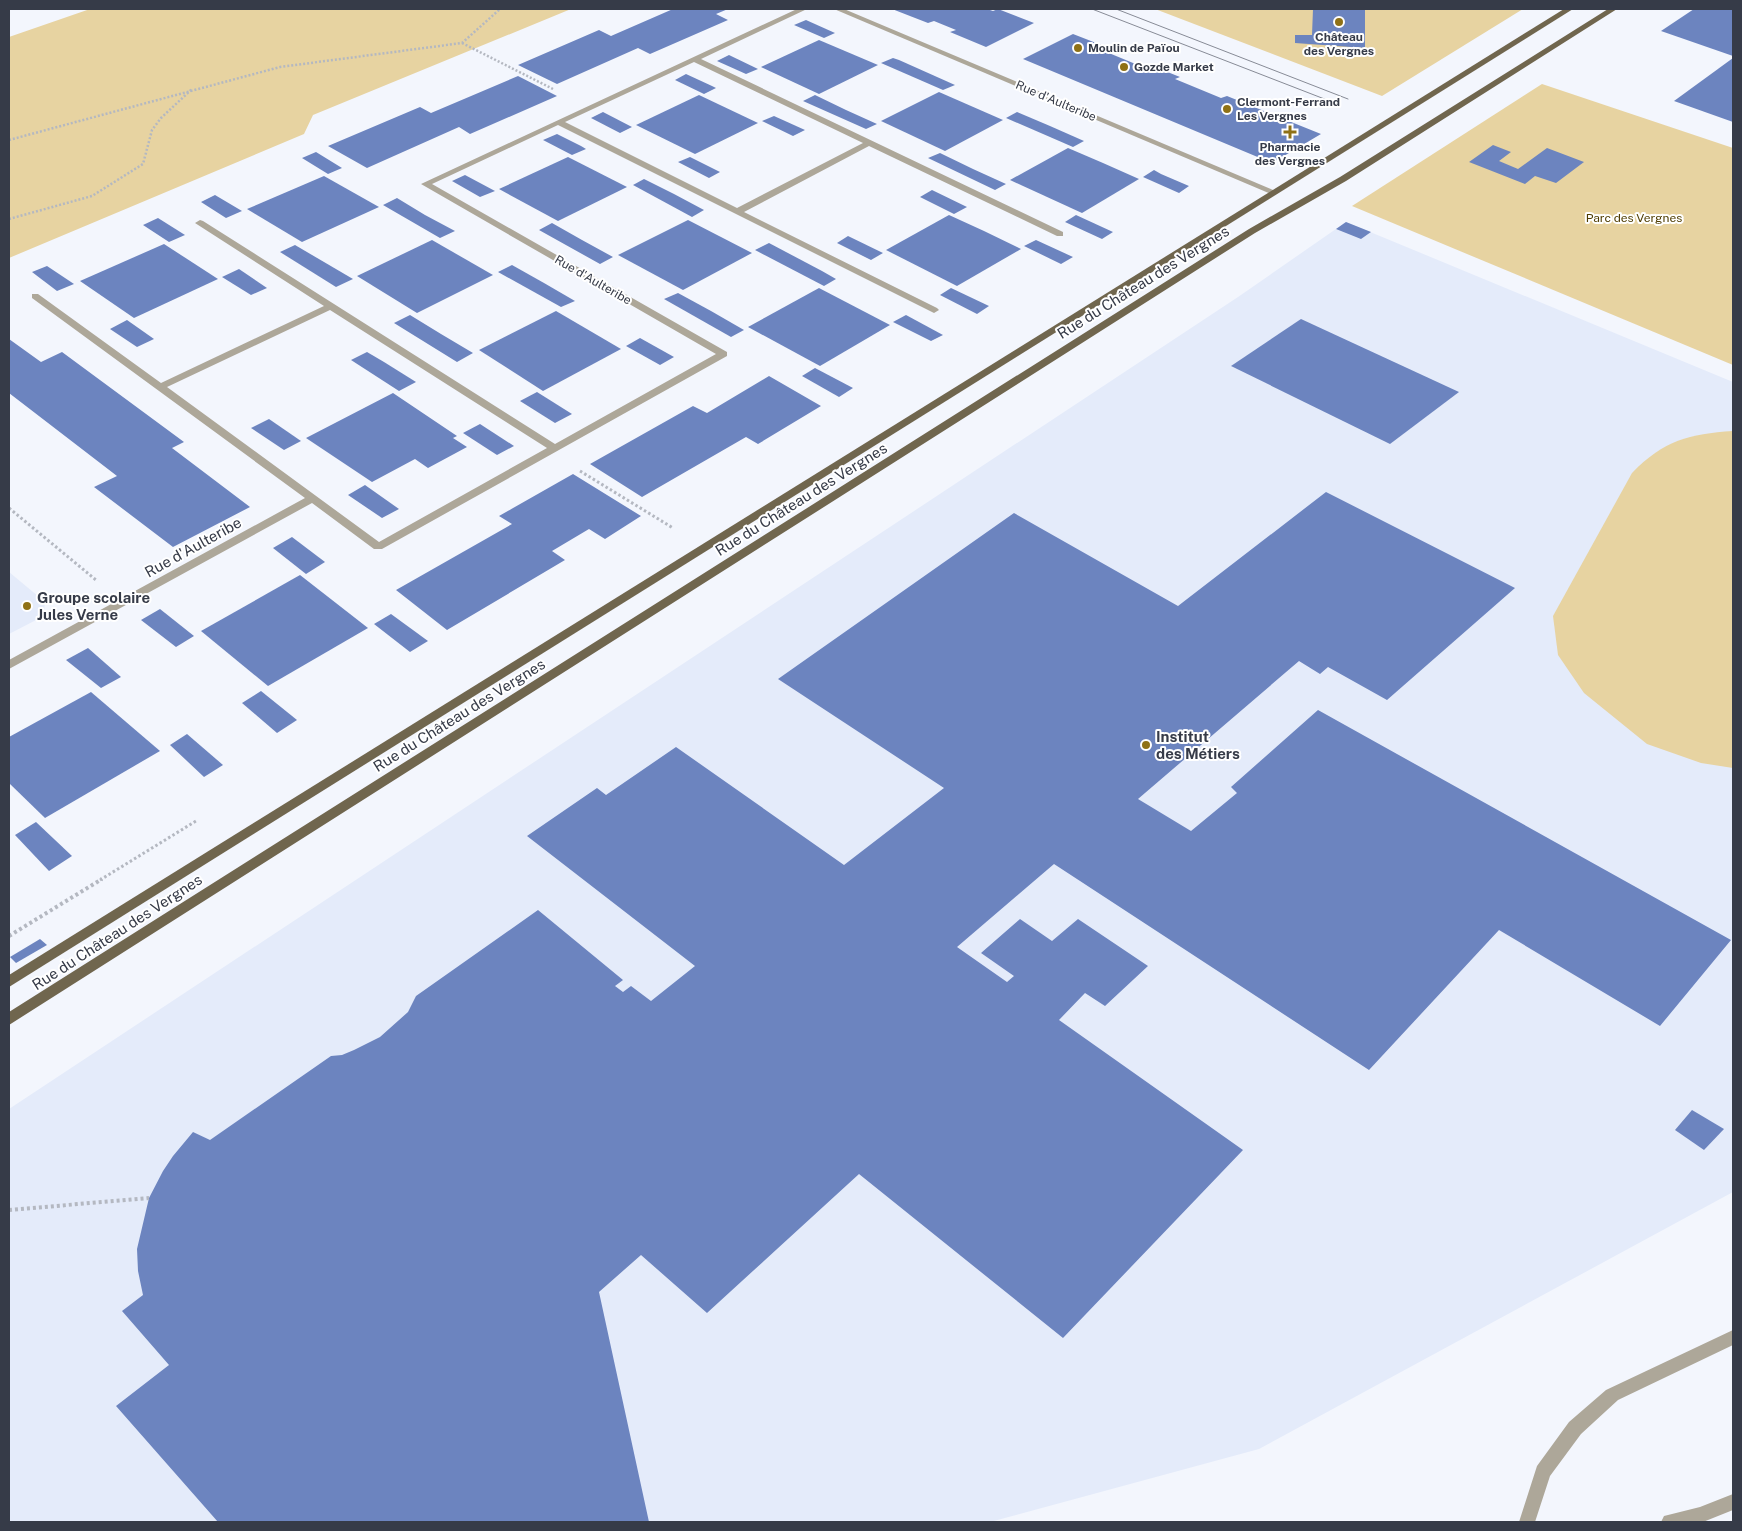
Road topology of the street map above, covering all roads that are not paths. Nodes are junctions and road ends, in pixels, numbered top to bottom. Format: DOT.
graph roads {
  1 [pos="803,9"];
  2 [pos="838,9"];
  3 [pos="1569,9"];
  4 [pos="1600,9"];
  5 [pos="1613,9"];
  6 [pos="1595,20"];
  7 [pos="694,60"];
  8 [pos="558,122"];
  9 [pos="869,144"];
  10 [pos="1274,192"];
  11 [pos="739,211"];
  12 [pos="200,223"];
  13 [pos="1060,234"];
  14 [pos="35,296"];
  15 [pos="331,306"];
  16 [pos="934,310"];
  17 [pos="160,387"];
  18 [pos="552,450"];
  19 [pos="313,498"];
  20 [pos="9,665"];
  21 [pos="9,982"];
  22 [pos="9,1019"];
  23 [pos="1733,1337"];
  24 [pos="1733,1502"];
  25 [pos="1527,1522"];
  26 [pos="1670,1522"];
  1 -- 7 [label="street, Rue d'Aulteribe"];
  2 -- 10 [label="street, Rue d'Aulteribe"];
  3 -- 10 [label="main road, Rue du Château des Vergnes"];
  4 -- 6 [label="main road"];
  5 -- 6 [label="main road, Rue du Château des Vergnes"];
  6 -- 22 [label="main road, Rue du Château des Vergnes"];
  7 -- 8 [label="street, Rue d'Aulteribe"];
  7 -- 9 [label="street"];
  8 -- 11 [label="street"];
  8 -- 18 [label="street, Rue d'Aulteribe"];
  9 -- 11 [label="street"];
  9 -- 13 [label="street"];
  10 -- 21 [label="main road, Rue du Château des Vergnes"];
  11 -- 16 [label="street"];
  12 -- 15 [label="street"];
  14 -- 17 [label="street, Rue d'Aulteribe"];
  15 -- 17 [label="street"];
  15 -- 18 [label="street"];
  17 -- 19 [label="street, Rue d'Aulteribe"];
  18 -- 19 [label="street, Rue d'Aulteribe"];
  19 -- 20 [label="street, Rue d'Aulteribe"];
  23 -- 25 [label="street"];
  24 -- 26 [label="street"];
}
